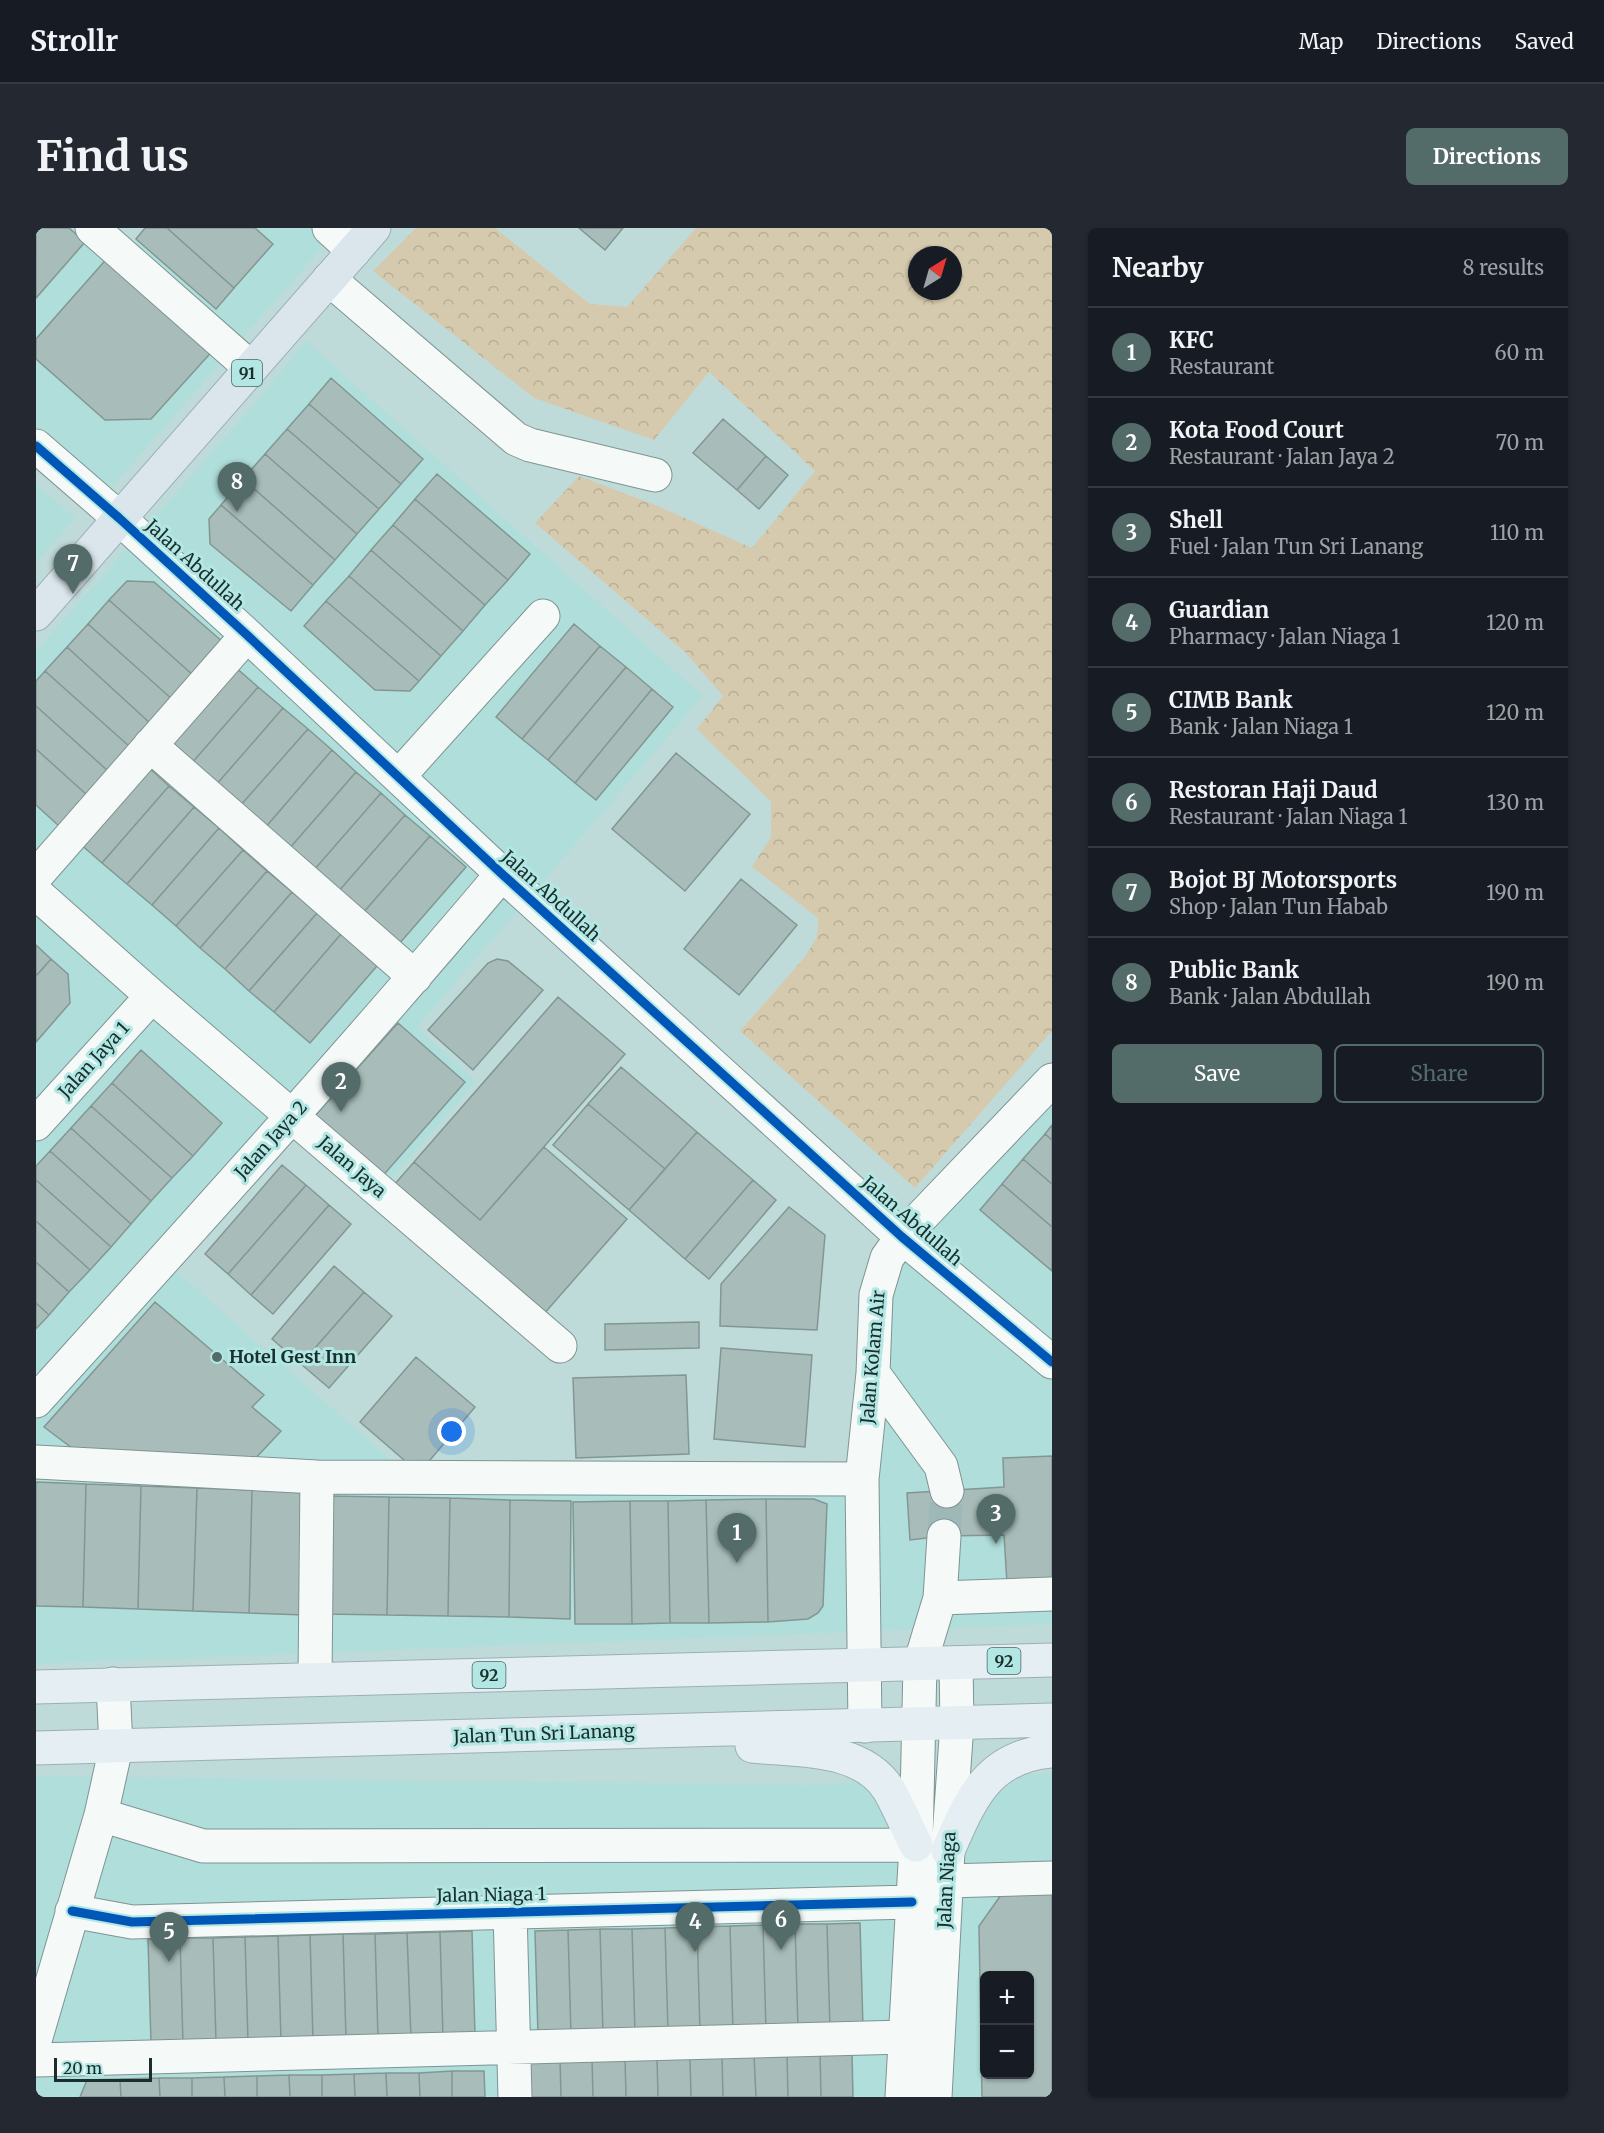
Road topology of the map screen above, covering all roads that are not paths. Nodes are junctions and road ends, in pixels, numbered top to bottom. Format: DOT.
graph roads {
  1 [pos="92,228"];
  2 [pos="329,228"];
  3 [pos="364,240"];
  4 [pos="329,279"];
  5 [pos="251,368"];
  6 [pos="36,446"];
  7 [pos="655,475"];
  8 [pos="119,518"];
  9 [pos="36,614"];
  10 [pos="543,616"];
  11 [pos="247,635"];
  12 [pos="150,746"];
  13 [pos="399,776"];
  14 [pos="502,874"];
  15 [pos="36,876"];
  16 [pos="36,893"];
  17 [pos="415,977"];
  18 [pos="152,996"];
  19 [pos="1052,1080"];
  20 [pos="293,1116"];
  21 [pos="36,1124"];
  22 [pos="902,1236"];
  23 [pos="560,1346"];
  24 [pos="1052,1362"];
  25 [pos="873,1373"];
  26 [pos="36,1401"];
  27 [pos="36,1462"];
  28 [pos="317,1477"];
  29 [pos="862,1479"];
  30 [pos="947,1491"];
  31 [pos="944,1536"];
  32 [pos="1052,1594"];
  33 [pos="940,1598"];
  34 [pos="1052,1660"];
  35 [pos="957,1663"];
  36 [pos="920,1664"];
  37 [pos="866,1665"];
  38 [pos="315,1679"];
  39 [pos="113,1684"];
  40 [pos="36,1687"];
  41 [pos="1052,1720"];
  42 [pos="920,1724"];
  43 [pos="957,1724"];
  44 [pos="865,1726"];
  45 [pos="682,1730"];
  46 [pos="116,1747"];
  47 [pos="36,1748"];
  48 [pos="1052,1751"];
  49 [pos="101,1815"];
  50 [pos="916,1845"];
  51 [pos="947,1866"];
  52 [pos="1052,1878"];
  53 [pos="912,1902"];
  54 [pos="72,1911"];
  55 [pos="510,1911"];
  56 [pos="36,2037"];
  57 [pos="905,2037"];
  58 [pos="514,2047"];
  59 [pos="36,2060"];
  60 [pos="515,2097"];
  61 [pos="902,2097"];
  62 [pos="935,2097"];
  1 -- 5 [label="street"];
  2 -- 3 [label="street"];
  3 -- 4 [label="highway, 91"];
  4 -- 5 [label="highway, 91"];
  4 -- 7 [label="street"];
  5 -- 8 [label="highway, 91"];
  6 -- 8 [label="street, Jalan Abdullah"];
  8 -- 9 [label="highway"];
  8 -- 11 [label="street, Jalan Abdullah"];
  10 -- 13 [label="street"];
  11 -- 12 [label="street"];
  11 -- 13 [label="street, Jalan Abdullah"];
  12 -- 15 [label="street"];
  12 -- 17 [label="street"];
  13 -- 14 [label="street, Jalan Abdullah"];
  14 -- 17 [label="street, Jalan Jaya 2"];
  14 -- 22 [label="street, Jalan Abdullah"];
  16 -- 18 [label="street, Jalan Jaya"];
  17 -- 20 [label="street, Jalan Jaya 2"];
  18 -- 20 [label="street, Jalan Jaya"];
  18 -- 21 [label="street, Jalan Jaya 1"];
  19 -- 22 [label="street, Jalan Kolam Air"];
  20 -- 23 [label="street, Jalan Jaya"];
  20 -- 26 [label="street, Jalan Jaya 2"];
  22 -- 24 [label="street, Jalan Abdullah"];
  22 -- 25 [label="street, Jalan Kolam Air"];
  25 -- 29 [label="street, Jalan Kolam Air"];
  25 -- 30 [label="street"];
  27 -- 28 [label="street"];
  28 -- 29 [label="street"];
  28 -- 38 [label="street"];
  29 -- 37 [label="street, Jalan Kolam Air"];
  31 -- 33 [label="street, Jalan Niaga"];
  32 -- 33 [label="street"];
  33 -- 36 [label="street, Jalan Niaga"];
  34 -- 35 [label="main road, 92"];
  35 -- 36 [label="main road, 92"];
  35 -- 43 [label="street, Jalan Niaga"];
  36 -- 37 [label="main road, 92"];
  36 -- 42 [label="street, Jalan Niaga"];
  37 -- 38 [label="main road, 92"];
  37 -- 44 [label="street, Jalan Kolam Air"];
  38 -- 39 [label="main road, 92"];
  39 -- 40 [label="main road, 92"];
  39 -- 46 [label="street"];
  41 -- 43 [label="main road, Jalan Tun Sri Lanang"];
  42 -- 43 [label="main road, Jalan Tun Sri Lanang"];
  42 -- 44 [label="main road, Jalan Tun Sri Lanang"];
  42 -- 50 [label="street, Jalan Niaga"];
  43 -- 51 [label="street, Jalan Niaga"];
  44 -- 45 [label="main road, Jalan Tun Sri Lanang"];
  45 -- 46 [label="main road, Jalan Tun Sri Lanang"];
  45 -- 50 [label="main road"];
  46 -- 47 [label="main road, Jalan Tun Sri Lanang"];
  46 -- 49 [label="street"];
  48 -- 51 [label="main road"];
  49 -- 50 [label="street"];
  49 -- 54 [label="street"];
  50 -- 53 [label="street, Jalan Niaga"];
  51 -- 52 [label="street"];
  51 -- 62 [label="street, Jalan Niaga"];
  53 -- 55 [label="street, Jalan Niaga 1"];
  53 -- 57 [label="street, Jalan Niaga"];
  54 -- 55 [label="street, Jalan Niaga 1"];
  54 -- 56 [label="street"];
  55 -- 58 [label="street"];
  57 -- 58 [label="street"];
  57 -- 61 [label="street, Jalan Niaga"];
  58 -- 59 [label="street"];
  58 -- 60 [label="street"];
}
